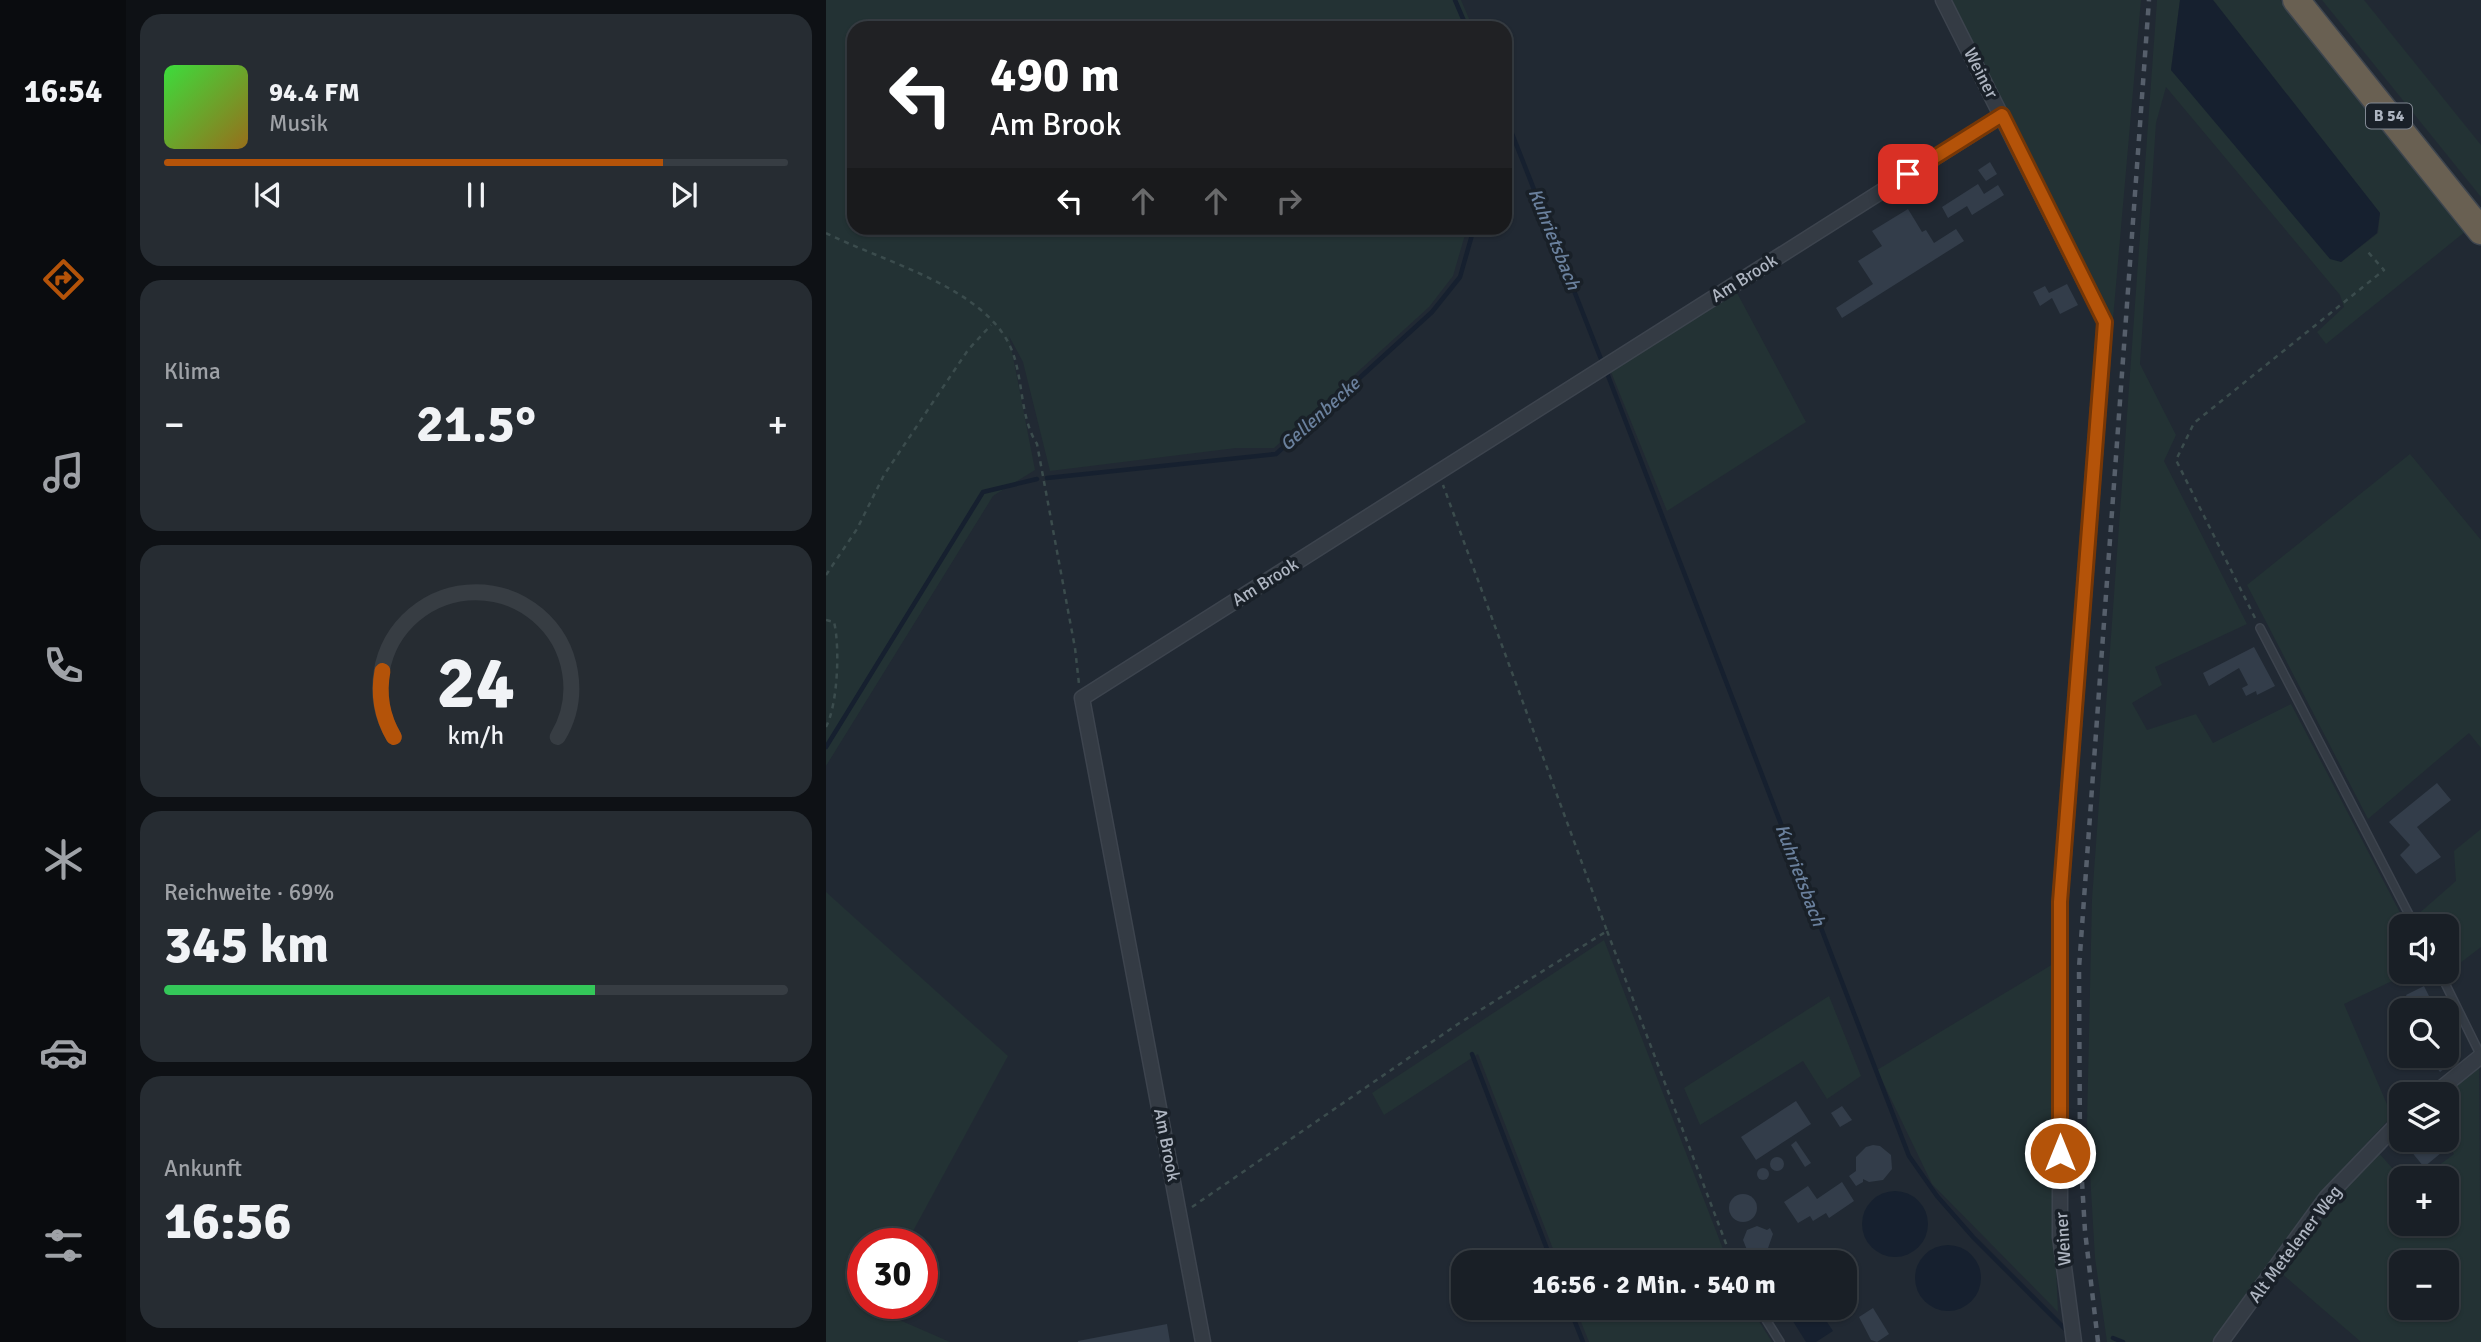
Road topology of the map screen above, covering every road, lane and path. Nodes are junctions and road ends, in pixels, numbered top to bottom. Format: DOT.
graph roads {
  1 [pos="1943,0"];
  2 [pos="2296,0"];
  3 [pos="2002,115"];
  4 [pos="2481,232"];
  5 [pos="826,233"];
  6 [pos="2368,252"];
  7 [pos="992,323"];
  8 [pos="1439,472"];
  9 [pos="826,575"];
  10 [pos="826,620"];
  11 [pos="2260,628"];
  12 [pos="1082,698"];
  13 [pos="826,727"];
  14 [pos="2409,914"];
  15 [pos="1607,931"];
  16 [pos="2445,984"];
  17 [pos="2481,1056"];
  18 [pos="2449,1082"];
  19 [pos="2389,1132"];
  20 [pos="1180,1215"];
  21 [pos="1728,1250"];
  22 [pos="1766,1320"];
  23 [pos="1203,1342"];
  24 [pos="1780,1342"];
  25 [pos="2074,1342"];
  26 [pos="2221,1342"];
  1 -- 3 [label="street, Weiner"];
  2 -- 4 [label="highway, B 54"];
  3 -- 8 [label="street, Am Brook"];
  3 -- 25 [label="street, Weiner"];
  5 -- 7 [label="path"];
  6 -- 11 [label="path"];
  7 -- 9 [label="path"];
  7 -- 12 [label="path"];
  8 -- 12 [label="street, Am Brook"];
  8 -- 15 [label="path"];
  10 -- 13 [label="path"];
  11 -- 14 [label="lane"];
  12 -- 20 [label="street, Am Brook"];
  15 -- 20 [label="path"];
  15 -- 21 [label="path"];
  16 -- 17 [label="lane"];
  17 -- 18 [label="street"];
  19 -- 26 [label="street, Alt Metelener Weg"];
  20 -- 23 [label="street, Am Brook"];
  22 -- 24 [label="lane"];
}
